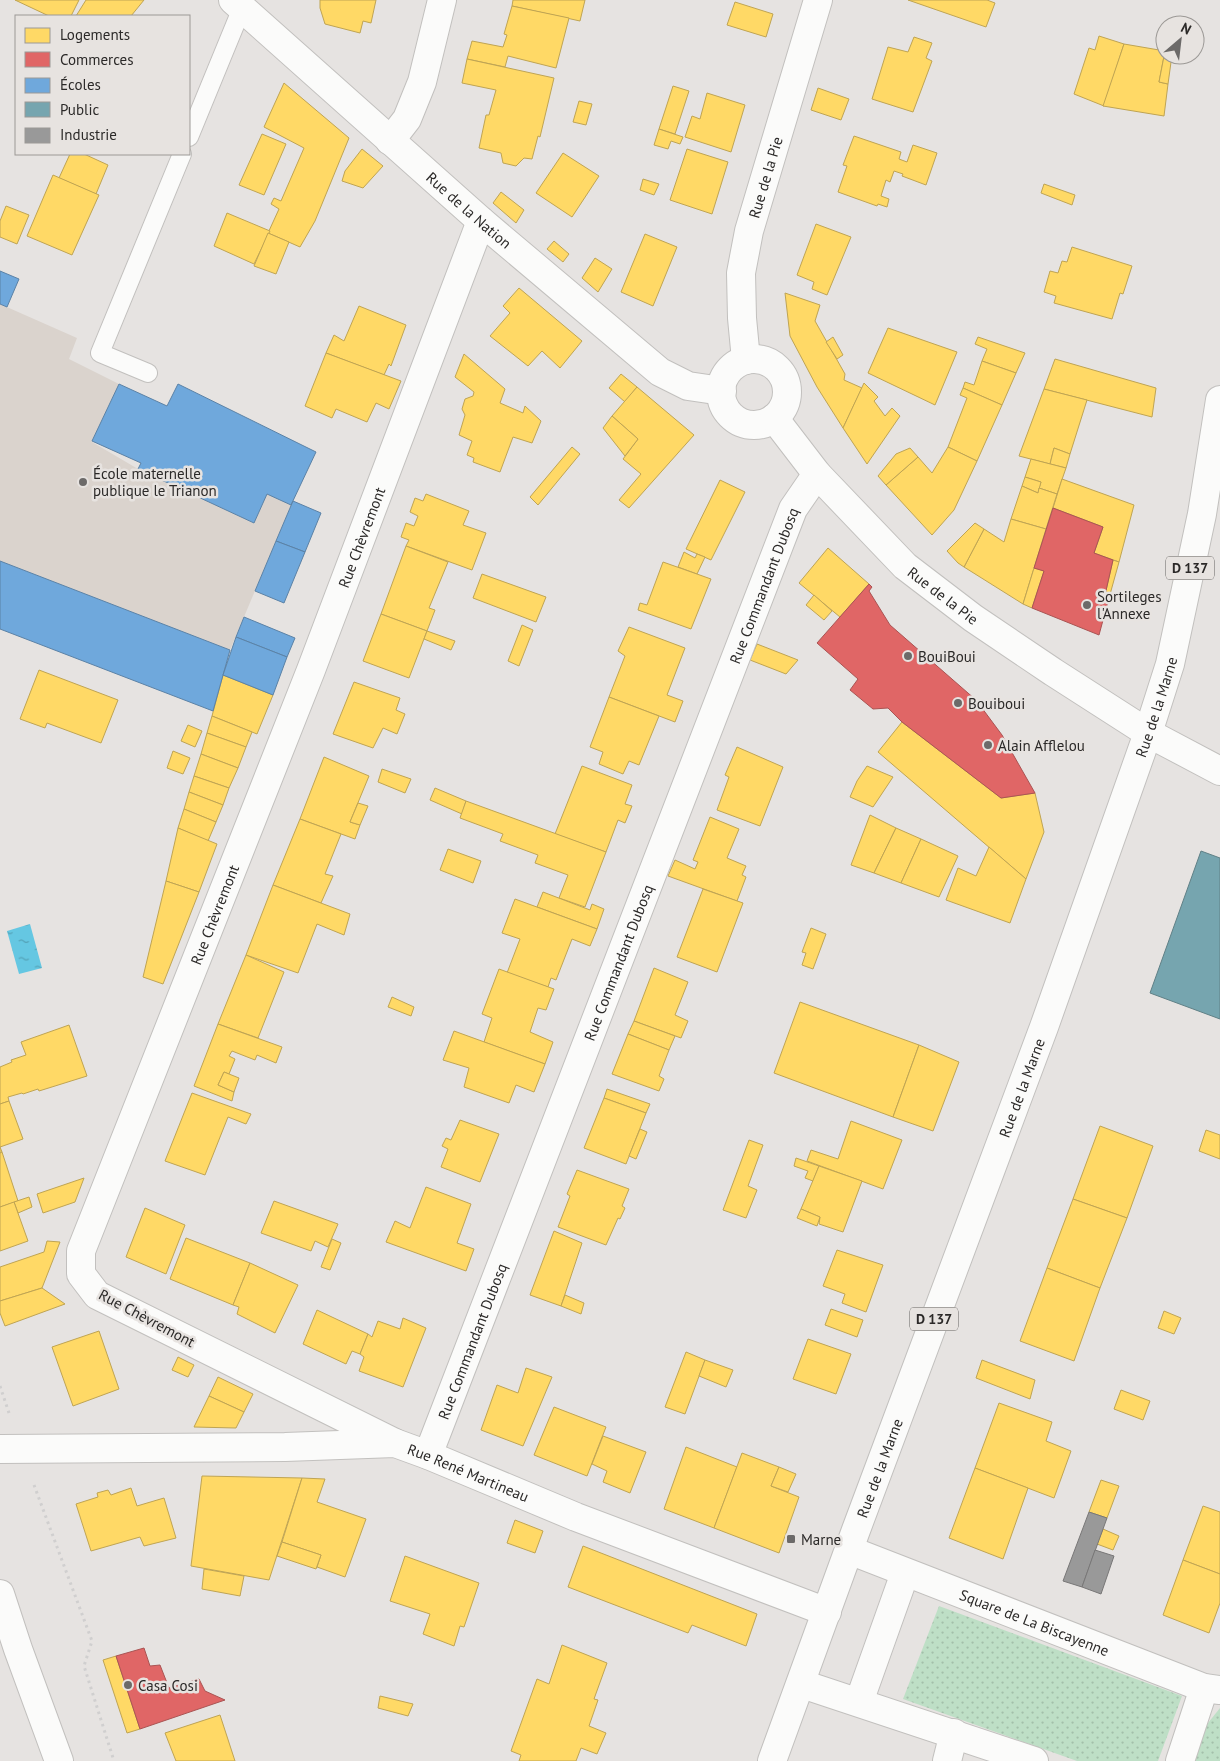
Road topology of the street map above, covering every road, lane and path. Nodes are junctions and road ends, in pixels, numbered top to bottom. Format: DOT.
graph roads {
  1 [pos="442,0"];
  2 [pos="818,0"];
  3 [pos="237,4"];
  4 [pos="190,133"];
  5 [pos="390,141"];
  6 [pos="182,155"];
  7 [pos="481,221"];
  8 [pos="746,360"];
  9 [pos="148,374"];
  10 [pos="722,391"];
  11 [pos="1220,400"];
  12 [pos="774,418"];
  13 [pos="817,474"];
  14 [pos="1148,733"];
  15 [pos="1220,771"];
  16 [pos="0,1386"];
  17 [pos="395,1443"];
  18 [pos="10,1449"];
  19 [pos="428,1455"];
  20 [pos="849,1550"];
  21 [pos="905,1573"];
  22 [pos="0,1594"];
  23 [pos="826,1612"];
  24 [pos="802,1684"];
  25 [pos="1212,1689"];
  26 [pos="859,1702"];
  27 [pos="954,1733"];
  28 [pos="59,1761"];
  29 [pos="114,1761"];
  30 [pos="772,1761"];
  31 [pos="947,1761"];
  32 [pos="1034,1761"];
  33 [pos="1180,1761"];
  1 -- 5 [label="street"];
  2 -- 8 [label="street, Rue de la Pie"];
  3 -- 4 [label="lane"];
  3 -- 5 [label="street, Rue de la Nation"];
  5 -- 7 [label="street, Rue de la Nation"];
  6 -- 9 [label="lane"];
  7 -- 10 [label="street, Rue de la Nation"];
  7 -- 17 [label="street, Rue Chèvremont"];
  8 -- 10 [label="street"];
  8 -- 12 [label="street"];
  10 -- 12 [label="street"];
  11 -- 14 [label="street, Rue de la Marne / D 137"];
  12 -- 13 [label="street, Rue de la Pie"];
  13 -- 14 [label="street, Rue de la Pie"];
  13 -- 19 [label="street, Rue Commandant Dubosq"];
  14 -- 15 [label="street, Rue de la Pie"];
  14 -- 20 [label="street, Rue de la Marne / D 137"];
  16 -- 18 [label="path"];
  17 -- 18 [label="street, Rue René Martineau"];
  17 -- 19 [label="street, Rue René Martineau"];
  18 -- 29 [label="path"];
  19 -- 23 [label="street, Rue René Martineau"];
  20 -- 21 [label="street, Square de La Biscayenne"];
  20 -- 23 [label="street, Rue de la Marne / D 137"];
  21 -- 25 [label="street, Square de La Biscayenne"];
  21 -- 26 [label="street"];
  22 -- 28 [label="street"];
  23 -- 24 [label="street, Rue de la Marne / D 137"];
  24 -- 26 [label="street"];
  24 -- 30 [label="street, Rue de la Marne / D 137"];
  25 -- 33 [label="street"];
  26 -- 27 [label="street"];
  27 -- 31 [label="street"];
  27 -- 32 [label="street"];
}
